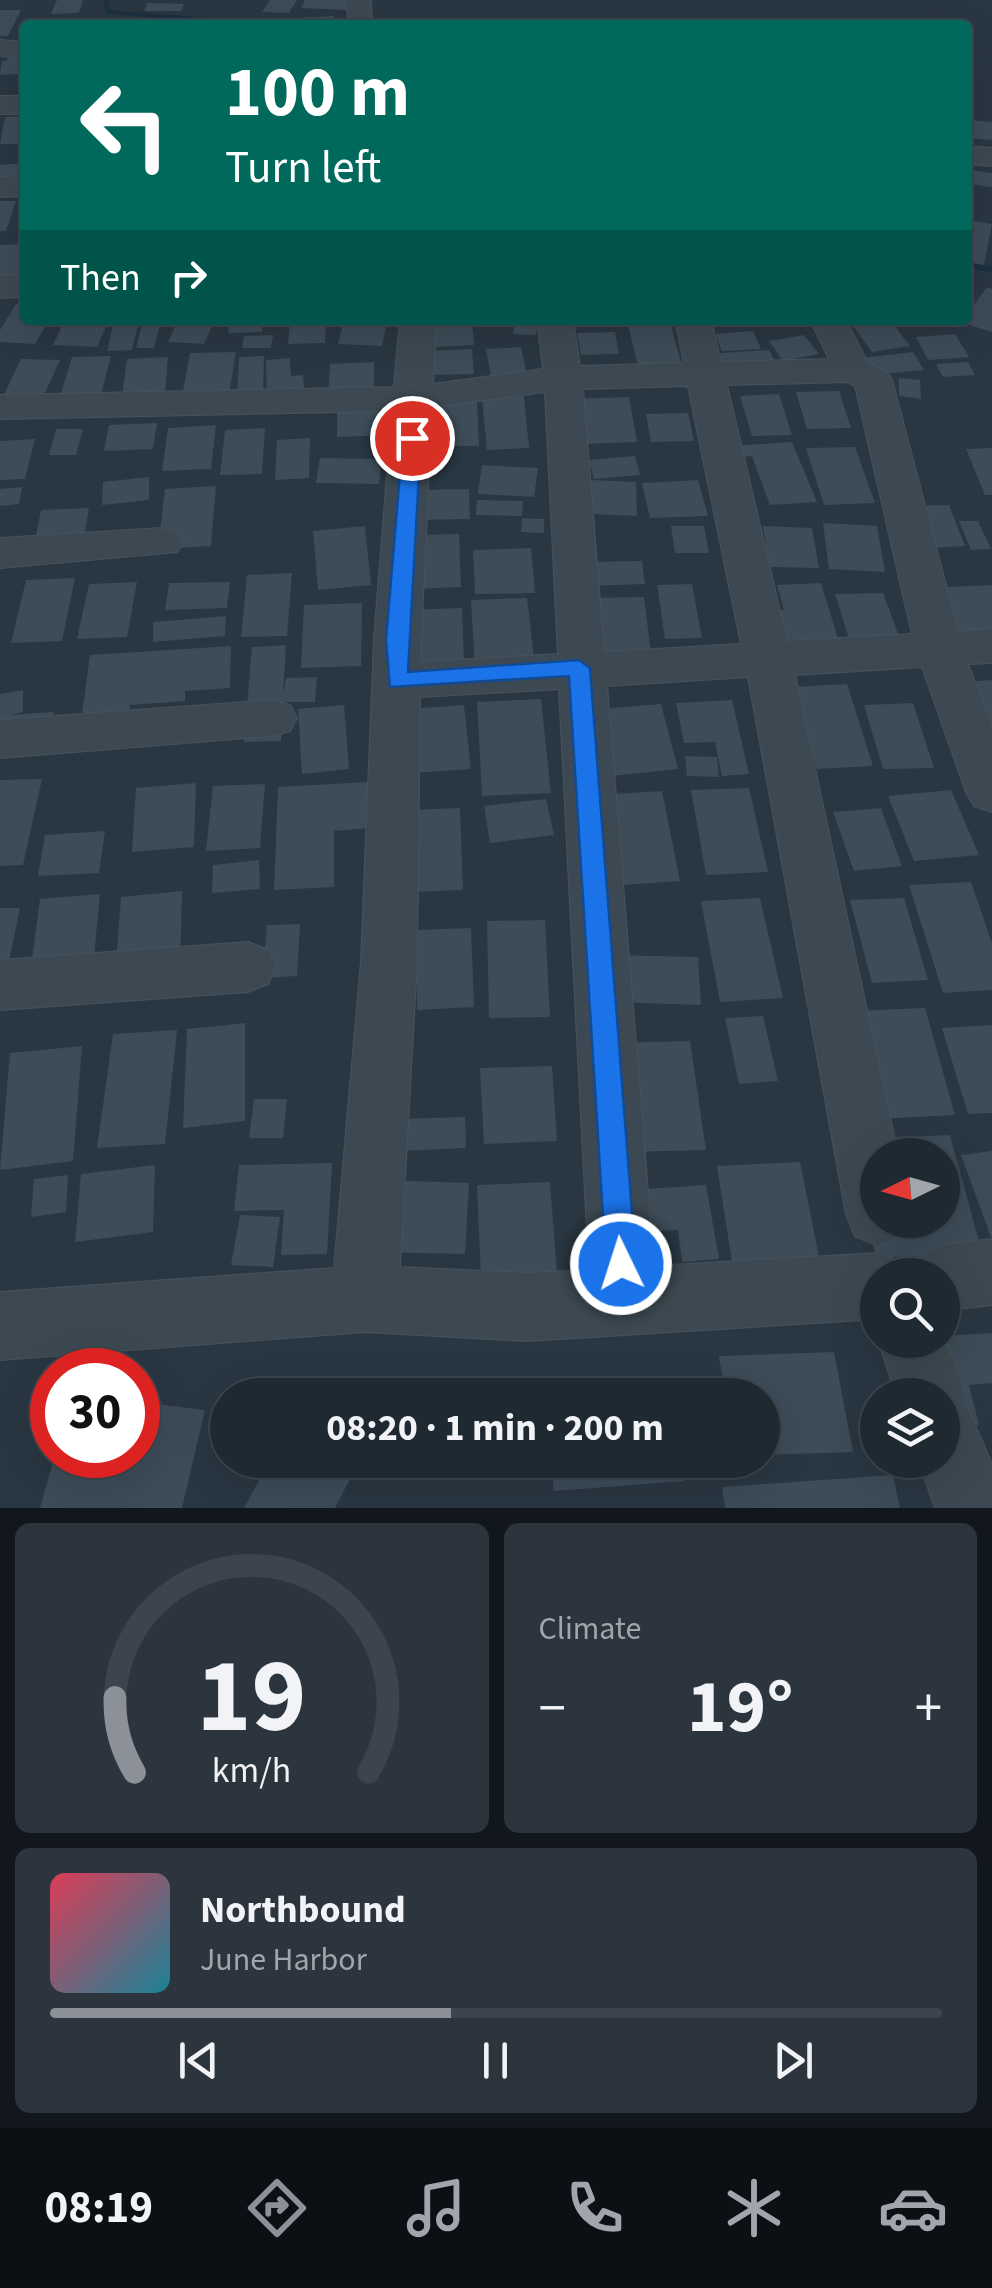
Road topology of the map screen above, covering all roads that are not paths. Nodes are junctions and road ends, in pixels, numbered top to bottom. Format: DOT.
graph roads {
  1 [pos="418,325"];
  2 [pos="556,325"];
  3 [pos="694,325"];
  4 [pos="830,325"];
  5 [pos="853,370"];
  6 [pos="705,372"];
  7 [pos="563,378"];
  8 [pos="415,398"];
  9 [pos="0,406"];
  10 [pos="162,542"];
  11 [pos="0,553"];
  12 [pos="992,646"];
  13 [pos="940,649"];
  14 [pos="768,660"];
  15 [pos="579,668"];
  16 [pos="398,681"];
  17 [pos="273,718"];
  18 [pos="0,739"];
  19 [pos="992,792"];
  20 [pos="248,967"];
  21 [pos="0,985"];
  22 [pos="862,1138"];
  23 [pos="992,1272"];
  24 [pos="960,1276"];
  25 [pos="860,1287"];
  26 [pos="365,1300"];
  27 [pos="624,1304"];
  28 [pos="0,1326"];
  29 [pos="960,1475"];
  30 [pos="972,1508"];
  1 -- 8 [label="street"];
  2 -- 7 [label="street"];
  3 -- 6 [label="street"];
  4 -- 5 [label="street"];
  5 -- 6 [label="street"];
  5 -- 13 [label="street"];
  6 -- 7 [label="street"];
  6 -- 14 [label="street"];
  7 -- 8 [label="street"];
  7 -- 15 [label="street"];
  8 -- 9 [label="street"];
  8 -- 16 [label="street"];
  10 -- 11 [label="street"];
  12 -- 13 [label="street"];
  13 -- 14 [label="street"];
  13 -- 19 [label="street"];
  14 -- 15 [label="street"];
  14 -- 22 [label="street"];
  15 -- 16 [label="street"];
  15 -- 27 [label="street"];
  16 -- 26 [label="street"];
  17 -- 18 [label="street"];
  20 -- 21 [label="street"];
  23 -- 24 [label="street"];
  25 -- 27 [label="street"];
  26 -- 27 [label="street"];
  26 -- 28 [label="street"];
  29 -- 30 [label="street"];
}
